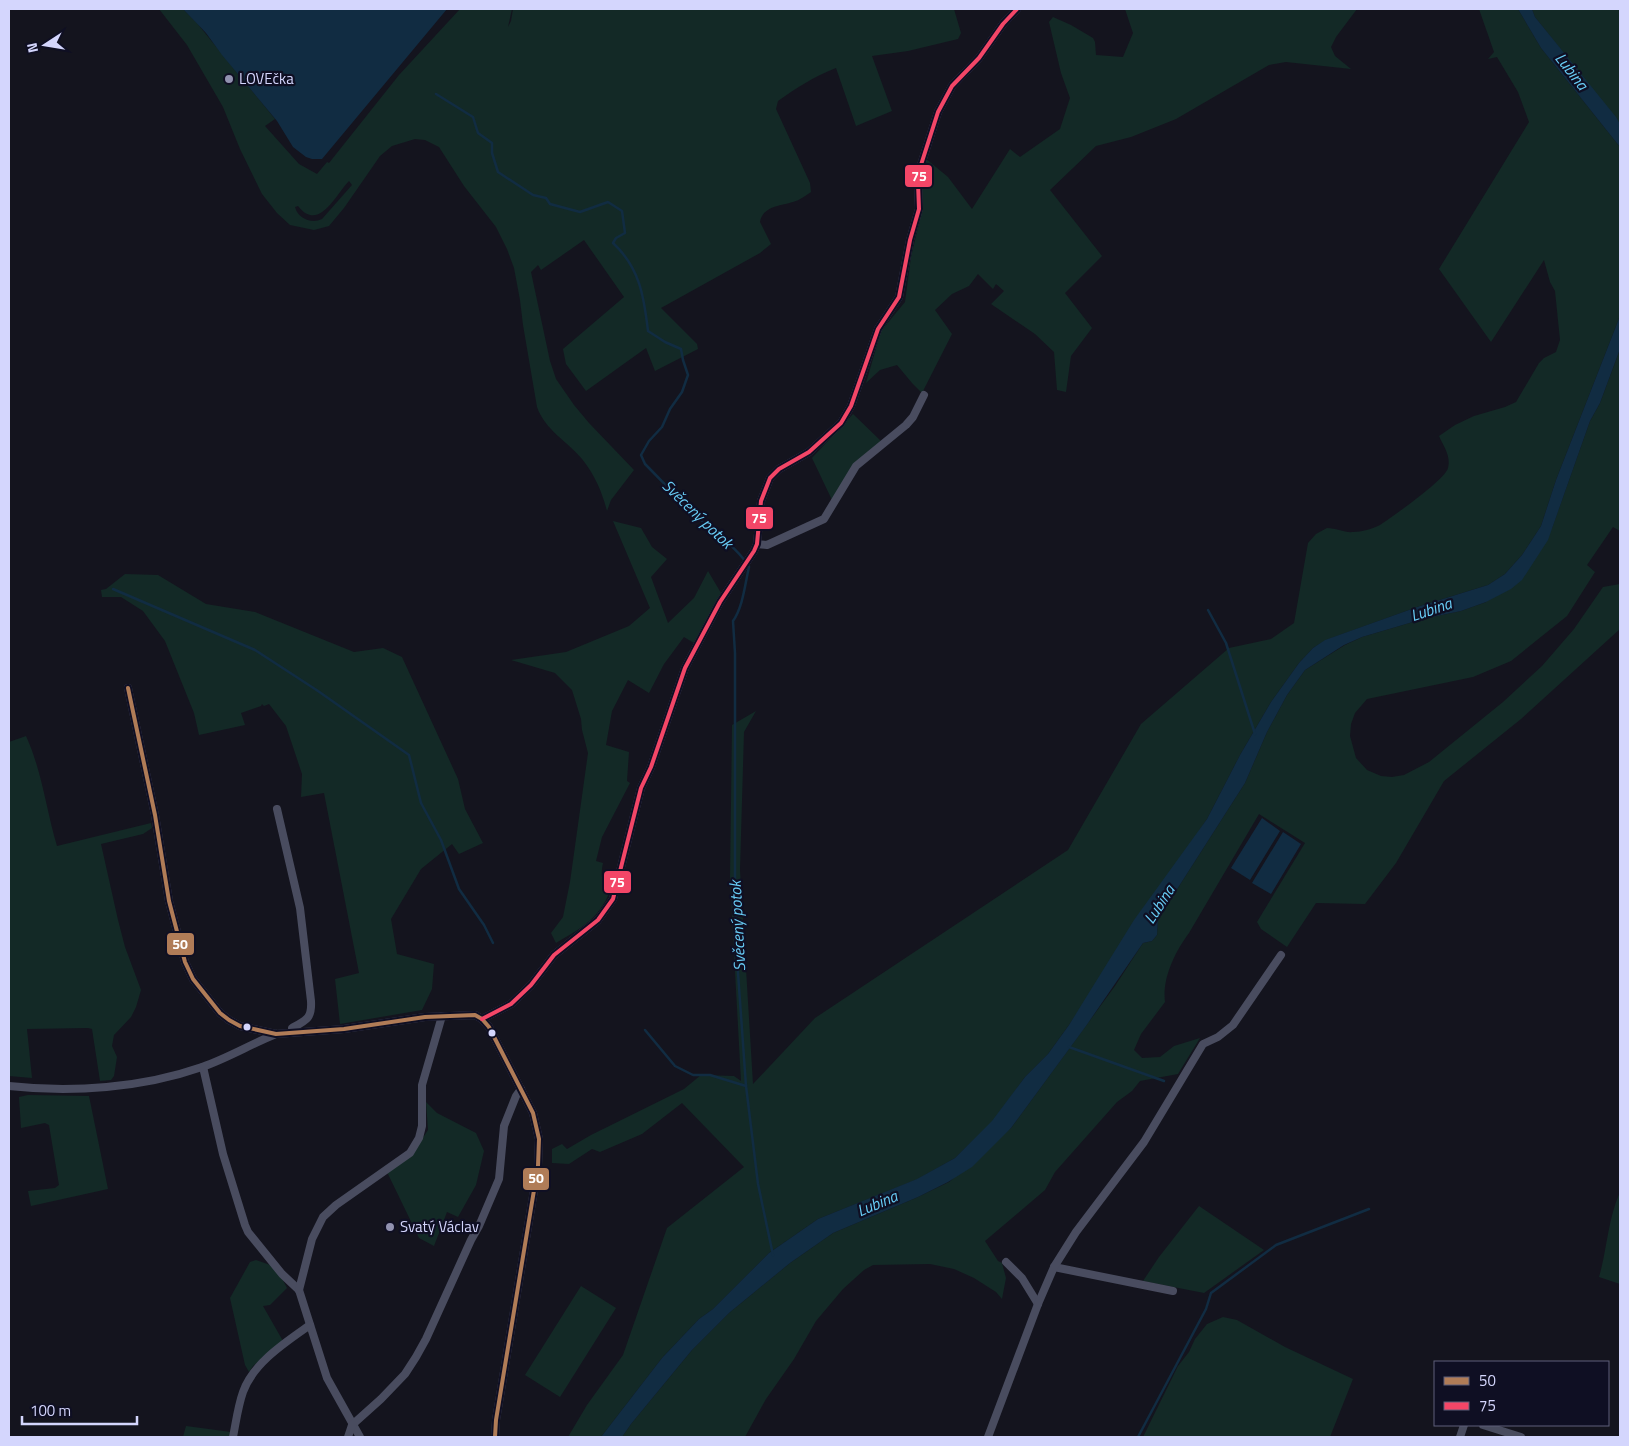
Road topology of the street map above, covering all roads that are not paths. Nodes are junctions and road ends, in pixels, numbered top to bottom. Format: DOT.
graph roads {
  1 [pos="1017,9"];
  2 [pos="924,395"];
  3 [pos="756,544"];
  4 [pos="128,688"];
  5 [pos="277,809"];
  6 [pos="1281,954"];
  7 [pos="442,1016"];
  8 [pos="482,1019"];
  9 [pos="293,1033"];
  10 [pos="276,1034"];
  11 [pos="203,1067"];
  12 [pos="9,1086"];
  13 [pos="521,1089"];
  14 [pos="1006,1262"];
  15 [pos="1054,1268"];
  16 [pos="299,1290"];
  17 [pos="1173,1291"];
  18 [pos="1038,1304"];
  19 [pos="310,1324"];
  20 [pos="352,1425"];
  21 [pos="1486,1426"];
  22 [pos="234,1437"];
  23 [pos="348,1437"];
  24 [pos="360,1437"];
  25 [pos="495,1437"];
  26 [pos="988,1437"];
  27 [pos="1521,1437"];
  1 -- 3 [label="street"];
  2 -- 3 [label="street"];
  3 -- 8 [label="street"];
  4 -- 10 [label="street"];
  5 -- 9 [label="street"];
  6 -- 15 [label="street"];
  7 -- 8 [label="street"];
  7 -- 9 [label="street"];
  7 -- 16 [label="street"];
  8 -- 13 [label="street"];
  9 -- 10 [label="street"];
  10 -- 11 [label="street"];
  11 -- 12 [label="street"];
  11 -- 16 [label="street"];
  13 -- 20 [label="street"];
  13 -- 25 [label="street"];
  14 -- 18 [label="street"];
  15 -- 17 [label="street"];
  15 -- 18 [label="street"];
  16 -- 19 [label="street"];
  18 -- 26 [label="street"];
  19 -- 20 [label="street"];
  19 -- 22 [label="street"];
  20 -- 23 [label="street"];
  20 -- 24 [label="street"];
  21 -- 27 [label="street"];
}
